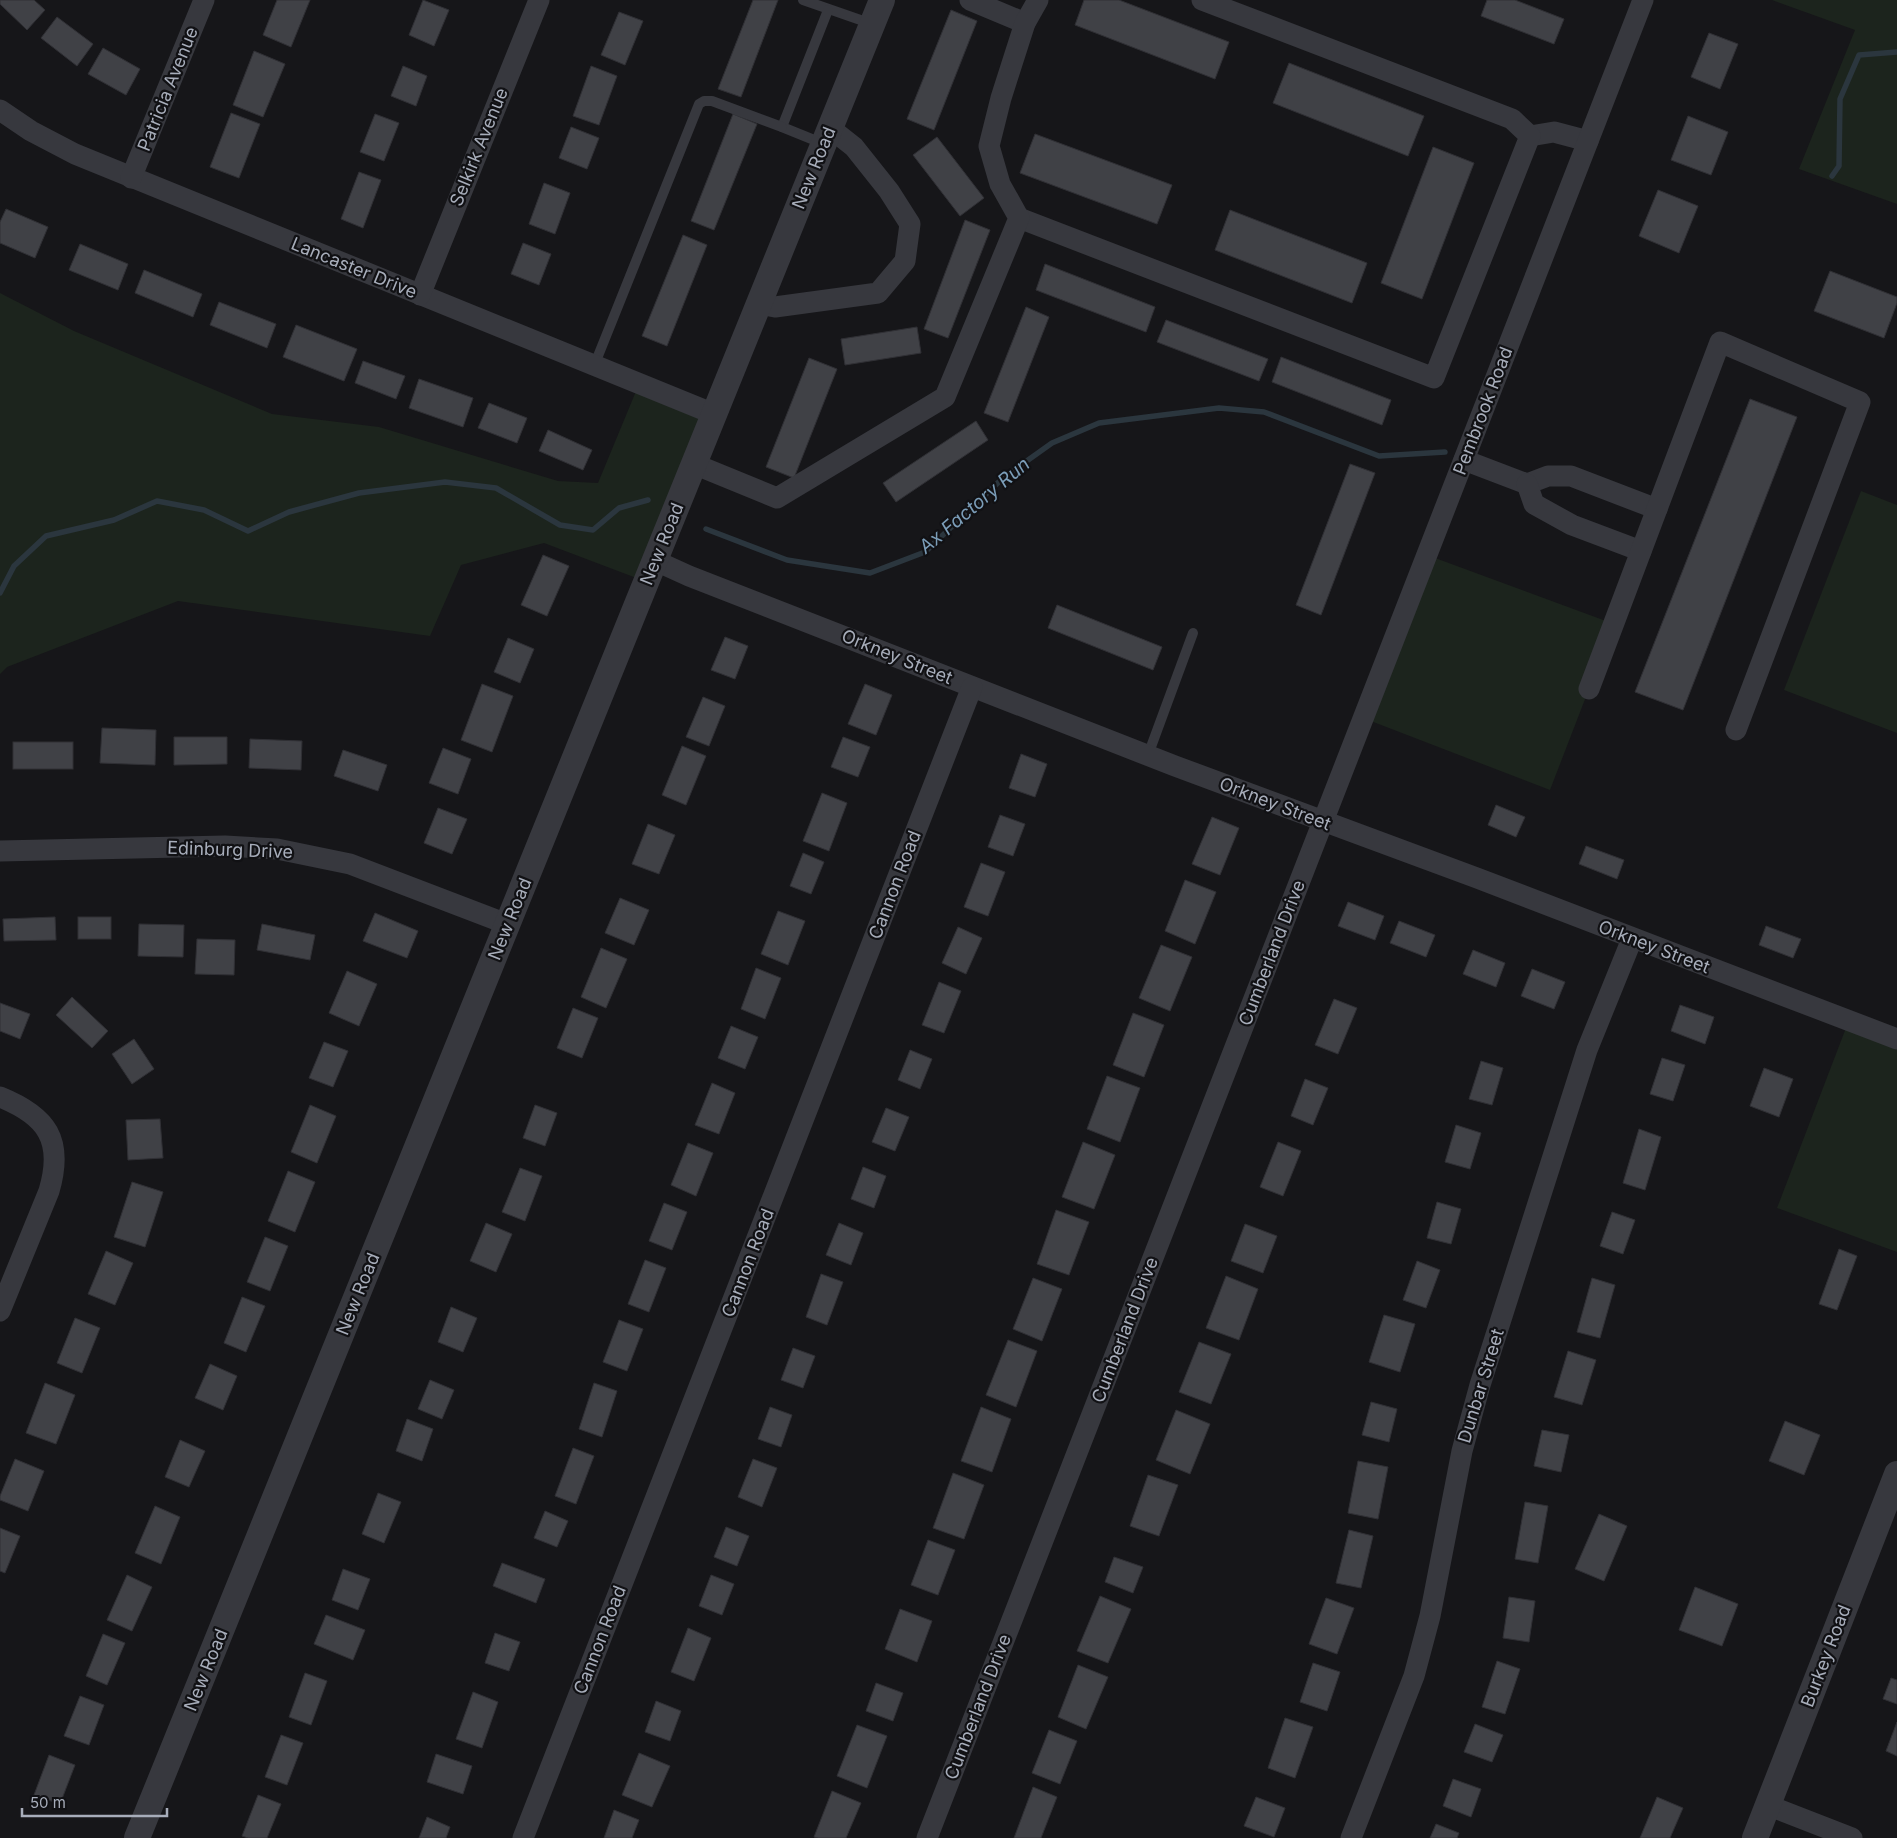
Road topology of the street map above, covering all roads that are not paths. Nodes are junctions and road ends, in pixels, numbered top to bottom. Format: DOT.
graph roads {
  1 [pos="204,0"];
  2 [pos="539,0"];
  3 [pos="803,0"];
  4 [pos="882,0"];
  5 [pos="970,0"];
  6 [pos="1038,0"];
  7 [pos="1202,0"];
  8 [pos="1642,0"];
  9 [pos="828,10"];
  10 [pos="1026,23"];
  11 [pos="872,24"];
  12 [pos="0,110"];
  13 [pos="782,127"];
  14 [pos="827,136"];
  15 [pos="1530,136"];
  16 [pos="1588,141"];
  17 [pos="131,178"];
  18 [pos="1019,218"];
  19 [pos="420,295"];
  20 [pos="759,304"];
  21 [pos="594,366"];
  22 [pos="714,414"];
  23 [pos="1464,460"];
  24 [pos="694,464"];
  25 [pos="1527,484"];
  26 [pos="1657,509"];
  27 [pos="1641,552"];
  28 [pos="656,561"];
  29 [pos="1193,633"];
  30 [pos="972,687"];
  31 [pos="1589,689"];
  32 [pos="1736,730"];
  33 [pos="1148,756"];
  34 [pos="1323,822"];
  35 [pos="0,851"];
  36 [pos="507,924"];
  37 [pos="1632,939"];
  38 [pos="1897,1039"];
  39 [pos="0,1096"];
  40 [pos="0,1311"];
  41 [pos="1897,1474"];
  42 [pos="1767,1805"];
  43 [pos="137,1838"];
  44 [pos="523,1838"];
  45 [pos="927,1838"];
  46 [pos="1351,1838"];
  47 [pos="1754,1838"];
  48 [pos="1852,1838"];
  1 -- 17 [label="street, Patricia Avenue"];
  2 -- 19 [label="street, Selkirk Avenue"];
  3 -- 9 [label="lane"];
  4 -- 11 [label="street, New Road"];
  5 -- 10 [label="street"];
  6 -- 10 [label="street"];
  7 -- 15 [label="street"];
  8 -- 16 [label="street, Pembrook Road"];
  9 -- 11 [label="lane"];
  9 -- 13 [label="lane"];
  10 -- 18 [label="street"];
  11 -- 14 [label="street, New Road"];
  12 -- 17 [label="street, Lancaster Drive"];
  13 -- 14 [label="lane"];
  13 -- 21 [label="lane"];
  14 -- 20 [label="street, New Road"];
  14 -- 20 [label="street"];
  15 -- 16 [label="street"];
  15 -- 18 [label="street"];
  16 -- 23 [label="street, Pembrook Road"];
  17 -- 19 [label="street, Lancaster Drive"];
  18 -- 24 [label="street"];
  19 -- 21 [label="street, Lancaster Drive"];
  20 -- 22 [label="street, New Road"];
  21 -- 22 [label="street, Lancaster Drive"];
  22 -- 24 [label="street, New Road"];
  23 -- 25 [label="street"];
  23 -- 34 [label="street, Pembrook Road"];
  24 -- 28 [label="street, New Road"];
  25 -- 26 [label="street"];
  25 -- 27 [label="street"];
  26 -- 27 [label="street"];
  26 -- 32 [label="street"];
  27 -- 31 [label="street"];
  28 -- 30 [label="street, Orkney Street"];
  28 -- 36 [label="street, New Road"];
  29 -- 33 [label="lane"];
  30 -- 33 [label="street, Orkney Street"];
  30 -- 44 [label="street, Cannon Road"];
  33 -- 34 [label="street, Orkney Street"];
  34 -- 37 [label="street, Orkney Street"];
  34 -- 45 [label="street, Cumberland Drive"];
  35 -- 36 [label="street, Edinburg Drive"];
  36 -- 43 [label="street, New Road"];
  37 -- 38 [label="street, Orkney Street"];
  37 -- 46 [label="street, Dunbar Street"];
  39 -- 40 [label="street"];
  41 -- 42 [label="street, Burkey Road"];
  42 -- 47 [label="street, Burkey Road"];
  42 -- 48 [label="street"];
}
